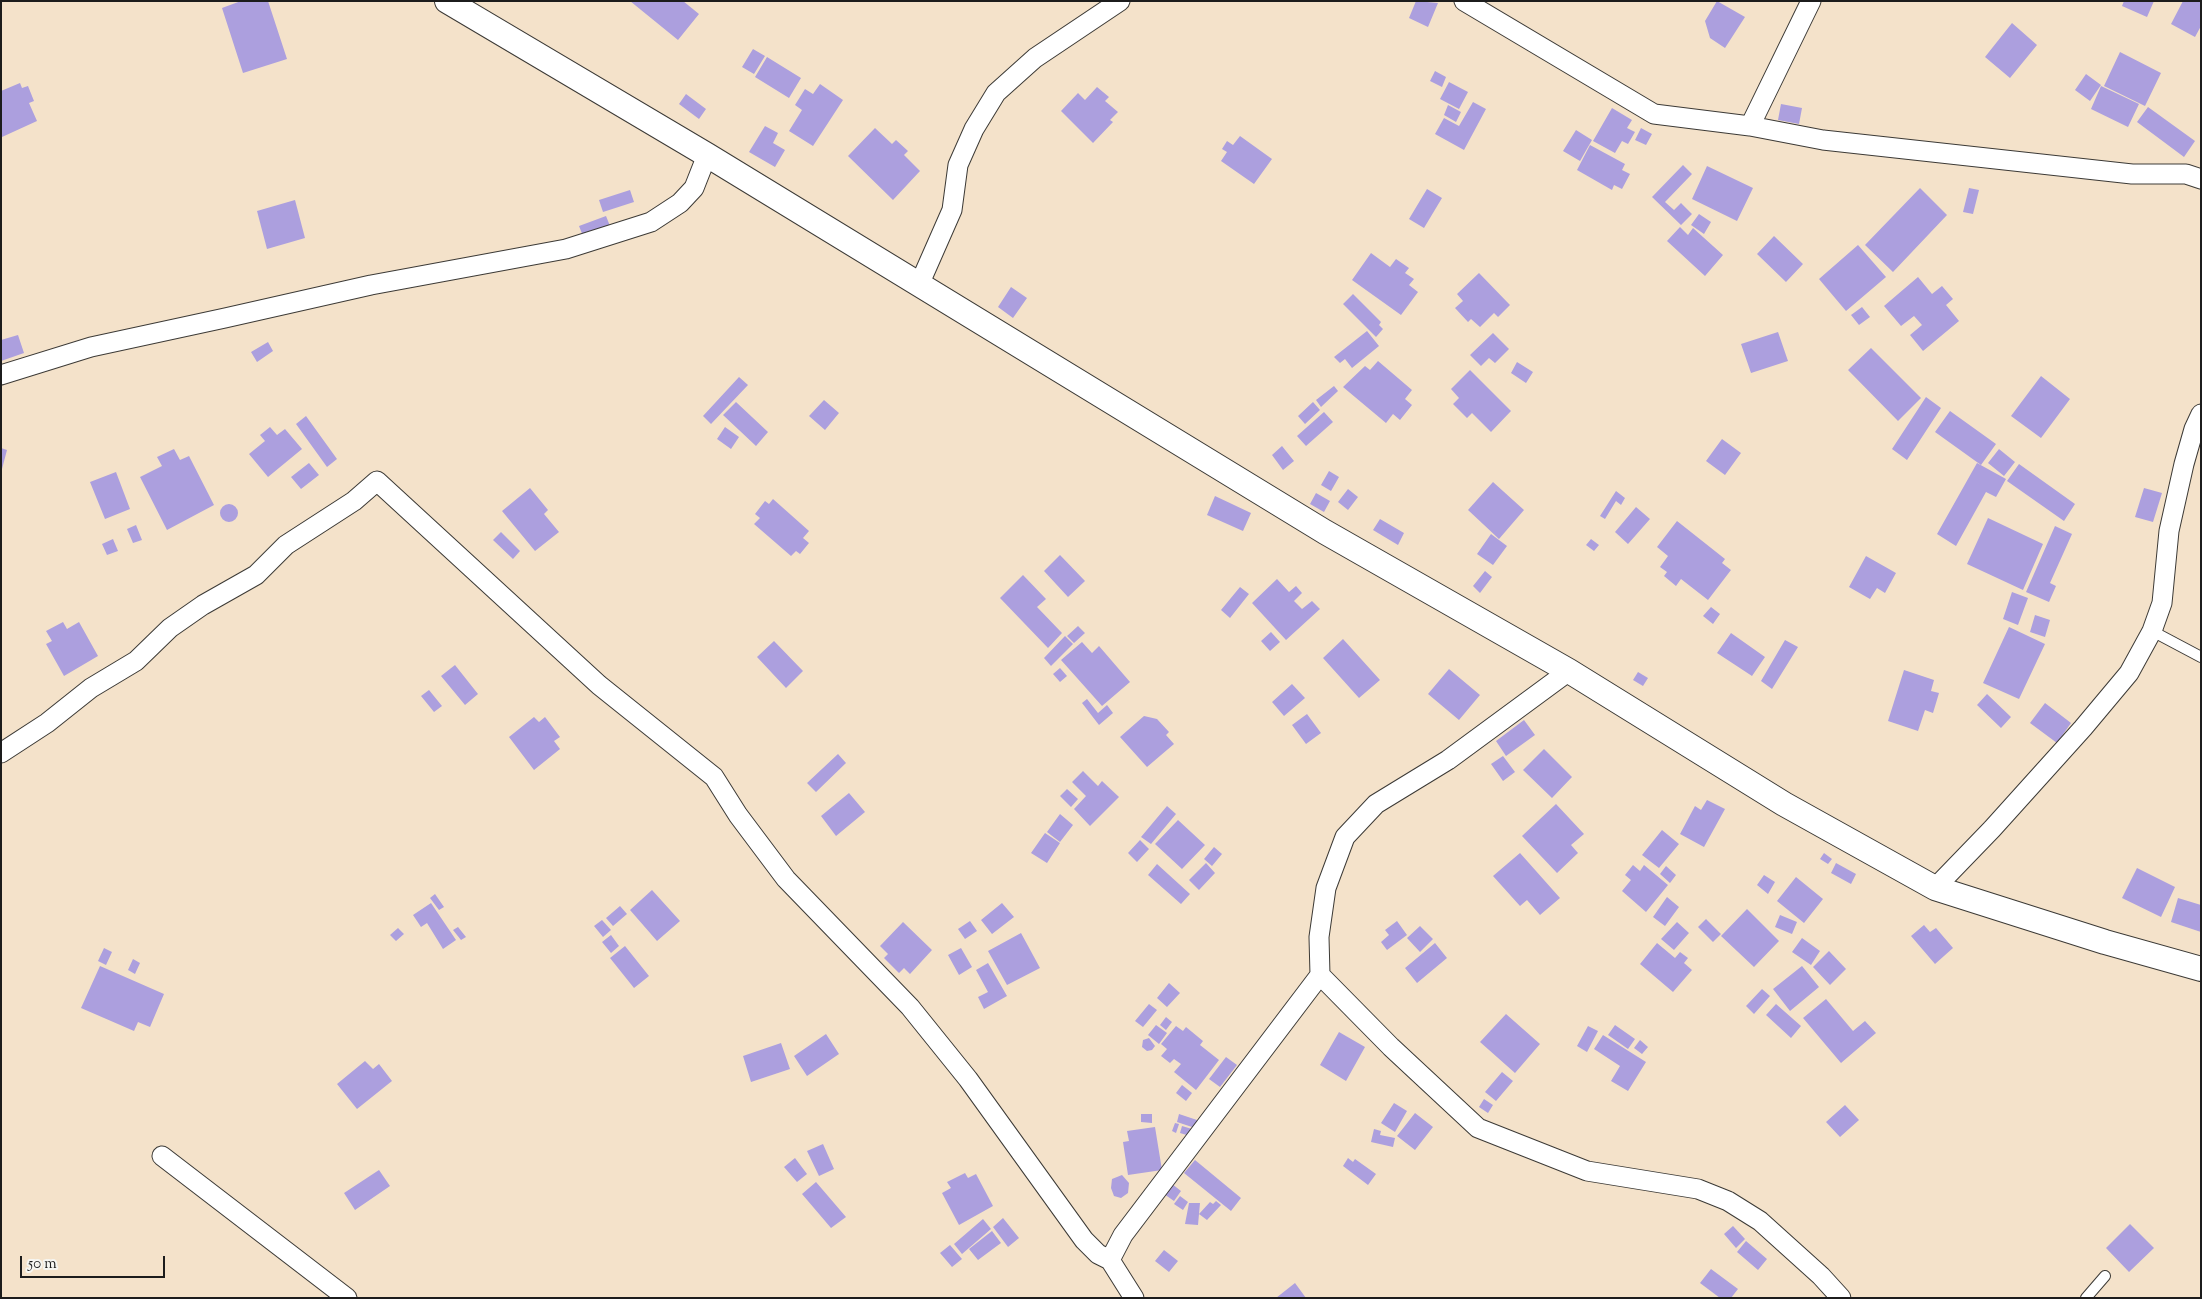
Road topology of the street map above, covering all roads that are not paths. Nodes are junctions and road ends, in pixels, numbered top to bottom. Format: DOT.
graph roads {
  1 [pos="448,1"];
  2 [pos="1120,1"];
  3 [pos="1464,1"];
  4 [pos="1811,1"];
  5 [pos="1750,126"];
  6 [pos="707,155"];
  7 [pos="2200,175"];
  8 [pos="919,285"];
  9 [pos="1,375"];
  10 [pos="2201,414"];
  11 [pos="2152,631"];
  12 [pos="2201,657"];
  13 [pos="1569,672"];
  14 [pos="1,752"];
  15 [pos="1935,888"];
  16 [pos="2201,968"];
  17 [pos="1320,974"];
  18 [pos="162,1156"];
  19 [pos="1110,1260"];
  20 [pos="2105,1276"];
  21 [pos="346,1298"];
  22 [pos="1134,1298"];
  23 [pos="1841,1298"];
  24 [pos="2086,1298"];
  1 -- 6 [label="street"];
  2 -- 8 [label="street"];
  3 -- 5 [label="street"];
  4 -- 5 [label="street"];
  5 -- 7 [label="street"];
  6 -- 8 [label="street"];
  6 -- 9 [label="street"];
  8 -- 13 [label="street"];
  10 -- 11 [label="street"];
  11 -- 12 [label="lane"];
  11 -- 15 [label="street"];
  13 -- 15 [label="street"];
  13 -- 17 [label="street"];
  14 -- 19 [label="street"];
  15 -- 16 [label="street"];
  17 -- 19 [label="street"];
  17 -- 23 [label="street"];
  18 -- 21 [label="street"];
  19 -- 22 [label="street"];
  20 -- 24 [label="lane"];
}
